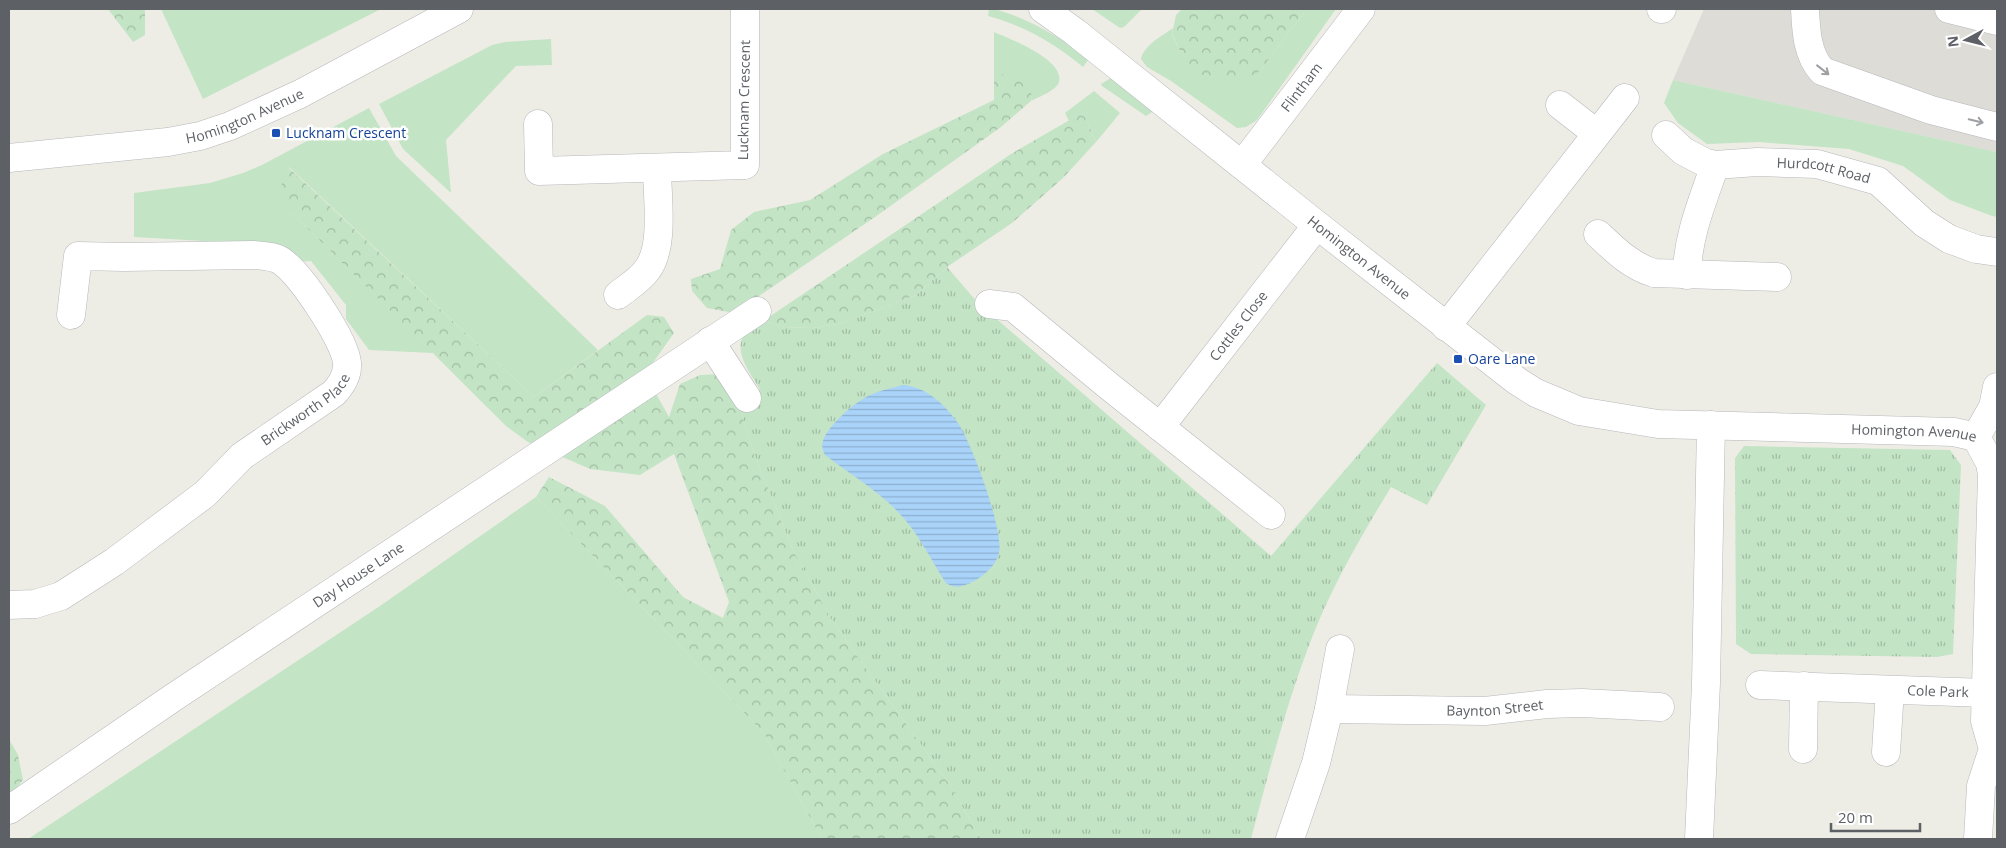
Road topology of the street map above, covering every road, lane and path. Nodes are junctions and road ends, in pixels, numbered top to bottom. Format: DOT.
graph roads {
  1 [pos="459,9"];
  2 [pos="745,9"];
  3 [pos="1043,9"];
  4 [pos="1361,9"];
  5 [pos="1805,9"];
  6 [pos="1820,9"];
  7 [pos="1949,9"];
  8 [pos="1997,21"];
  9 [pos="1810,47"];
  10 [pos="1625,98"];
  11 [pos="1560,105"];
  12 [pos="538,124"];
  13 [pos="1997,127"];
  14 [pos="1596,133"];
  15 [pos="1666,135"];
  16 [pos="9,158"];
  17 [pos="1242,165"];
  18 [pos="1715,165"];
  19 [pos="657,168"];
  20 [pos="1316,225"];
  21 [pos="1598,234"];
  22 [pos="1997,252"];
  23 [pos="1687,275"];
  24 [pos="1777,277"];
  25 [pos="618,295"];
  26 [pos="989,304"];
  27 [pos="757,311"];
  28 [pos="71,315"];
  29 [pos="1446,326"];
  30 [pos="710,341"];
  31 [pos="1997,387"];
  32 [pos="747,398"];
  33 [pos="1711,425"];
  34 [pos="1160,427"];
  35 [pos="1976,438"];
  36 [pos="1271,515"];
  37 [pos="9,605"];
  38 [pos="1340,649"];
  39 [pos="1760,685"];
  40 [pos="1804,686"];
  41 [pos="1890,690"];
  42 [pos="1986,693"];
  43 [pos="1660,706"];
  44 [pos="1329,709"];
  45 [pos="1803,749"];
  46 [pos="1995,749"];
  47 [pos="1886,752"];
  48 [pos="9,810"];
  49 [pos="1290,839"];
  50 [pos="1698,839"];
  51 [pos="1978,839"];
  1 -- 16 [label="street, Homington Avenue"];
  2 -- 19 [label="street, Lucknam Crescent"];
  3 -- 17 [label="street, Homington Avenue"];
  4 -- 17 [label="street, Flintham"];
  5 -- 9 [label="street"];
  6 -- 9 [label="street"];
  7 -- 8 [label="street"];
  9 -- 13 [label="street, one-way"];
  10 -- 14 [label="street"];
  11 -- 14 [label="street"];
  12 -- 19 [label="street, Lucknam Crescent"];
  14 -- 29 [label="street"];
  15 -- 18 [label="street, Hurdcott Road"];
  17 -- 20 [label="street, Homington Avenue"];
  18 -- 22 [label="street, Hurdcott Road"];
  18 -- 23 [label="street"];
  19 -- 25 [label="street"];
  20 -- 29 [label="street, Homington Avenue"];
  20 -- 34 [label="street, Cottles Close"];
  21 -- 23 [label="street"];
  23 -- 24 [label="street"];
  26 -- 34 [label="street"];
  27 -- 30 [label="street, Day House Lane"];
  28 -- 37 [label="street, Brickworth Place"];
  29 -- 33 [label="street, Homington Avenue"];
  30 -- 32 [label="street"];
  30 -- 48 [label="street, Day House Lane"];
  31 -- 35 [label="street"];
  33 -- 35 [label="street, Homington Avenue"];
  33 -- 50 [label="street"];
  34 -- 36 [label="street"];
  35 -- 42 [label="street, Homington Avenue"];
  38 -- 44 [label="street"];
  39 -- 40 [label="street, Cole Park"];
  40 -- 41 [label="street, Cole Park"];
  40 -- 45 [label="street"];
  41 -- 42 [label="street, Cole Park"];
  41 -- 47 [label="street, Cole Park"];
  42 -- 46 [label="street, Homington Avenue"];
  43 -- 44 [label="street, Baynton Street"];
  44 -- 49 [label="street"];
  46 -- 51 [label="street, Homington Avenue"];
}
